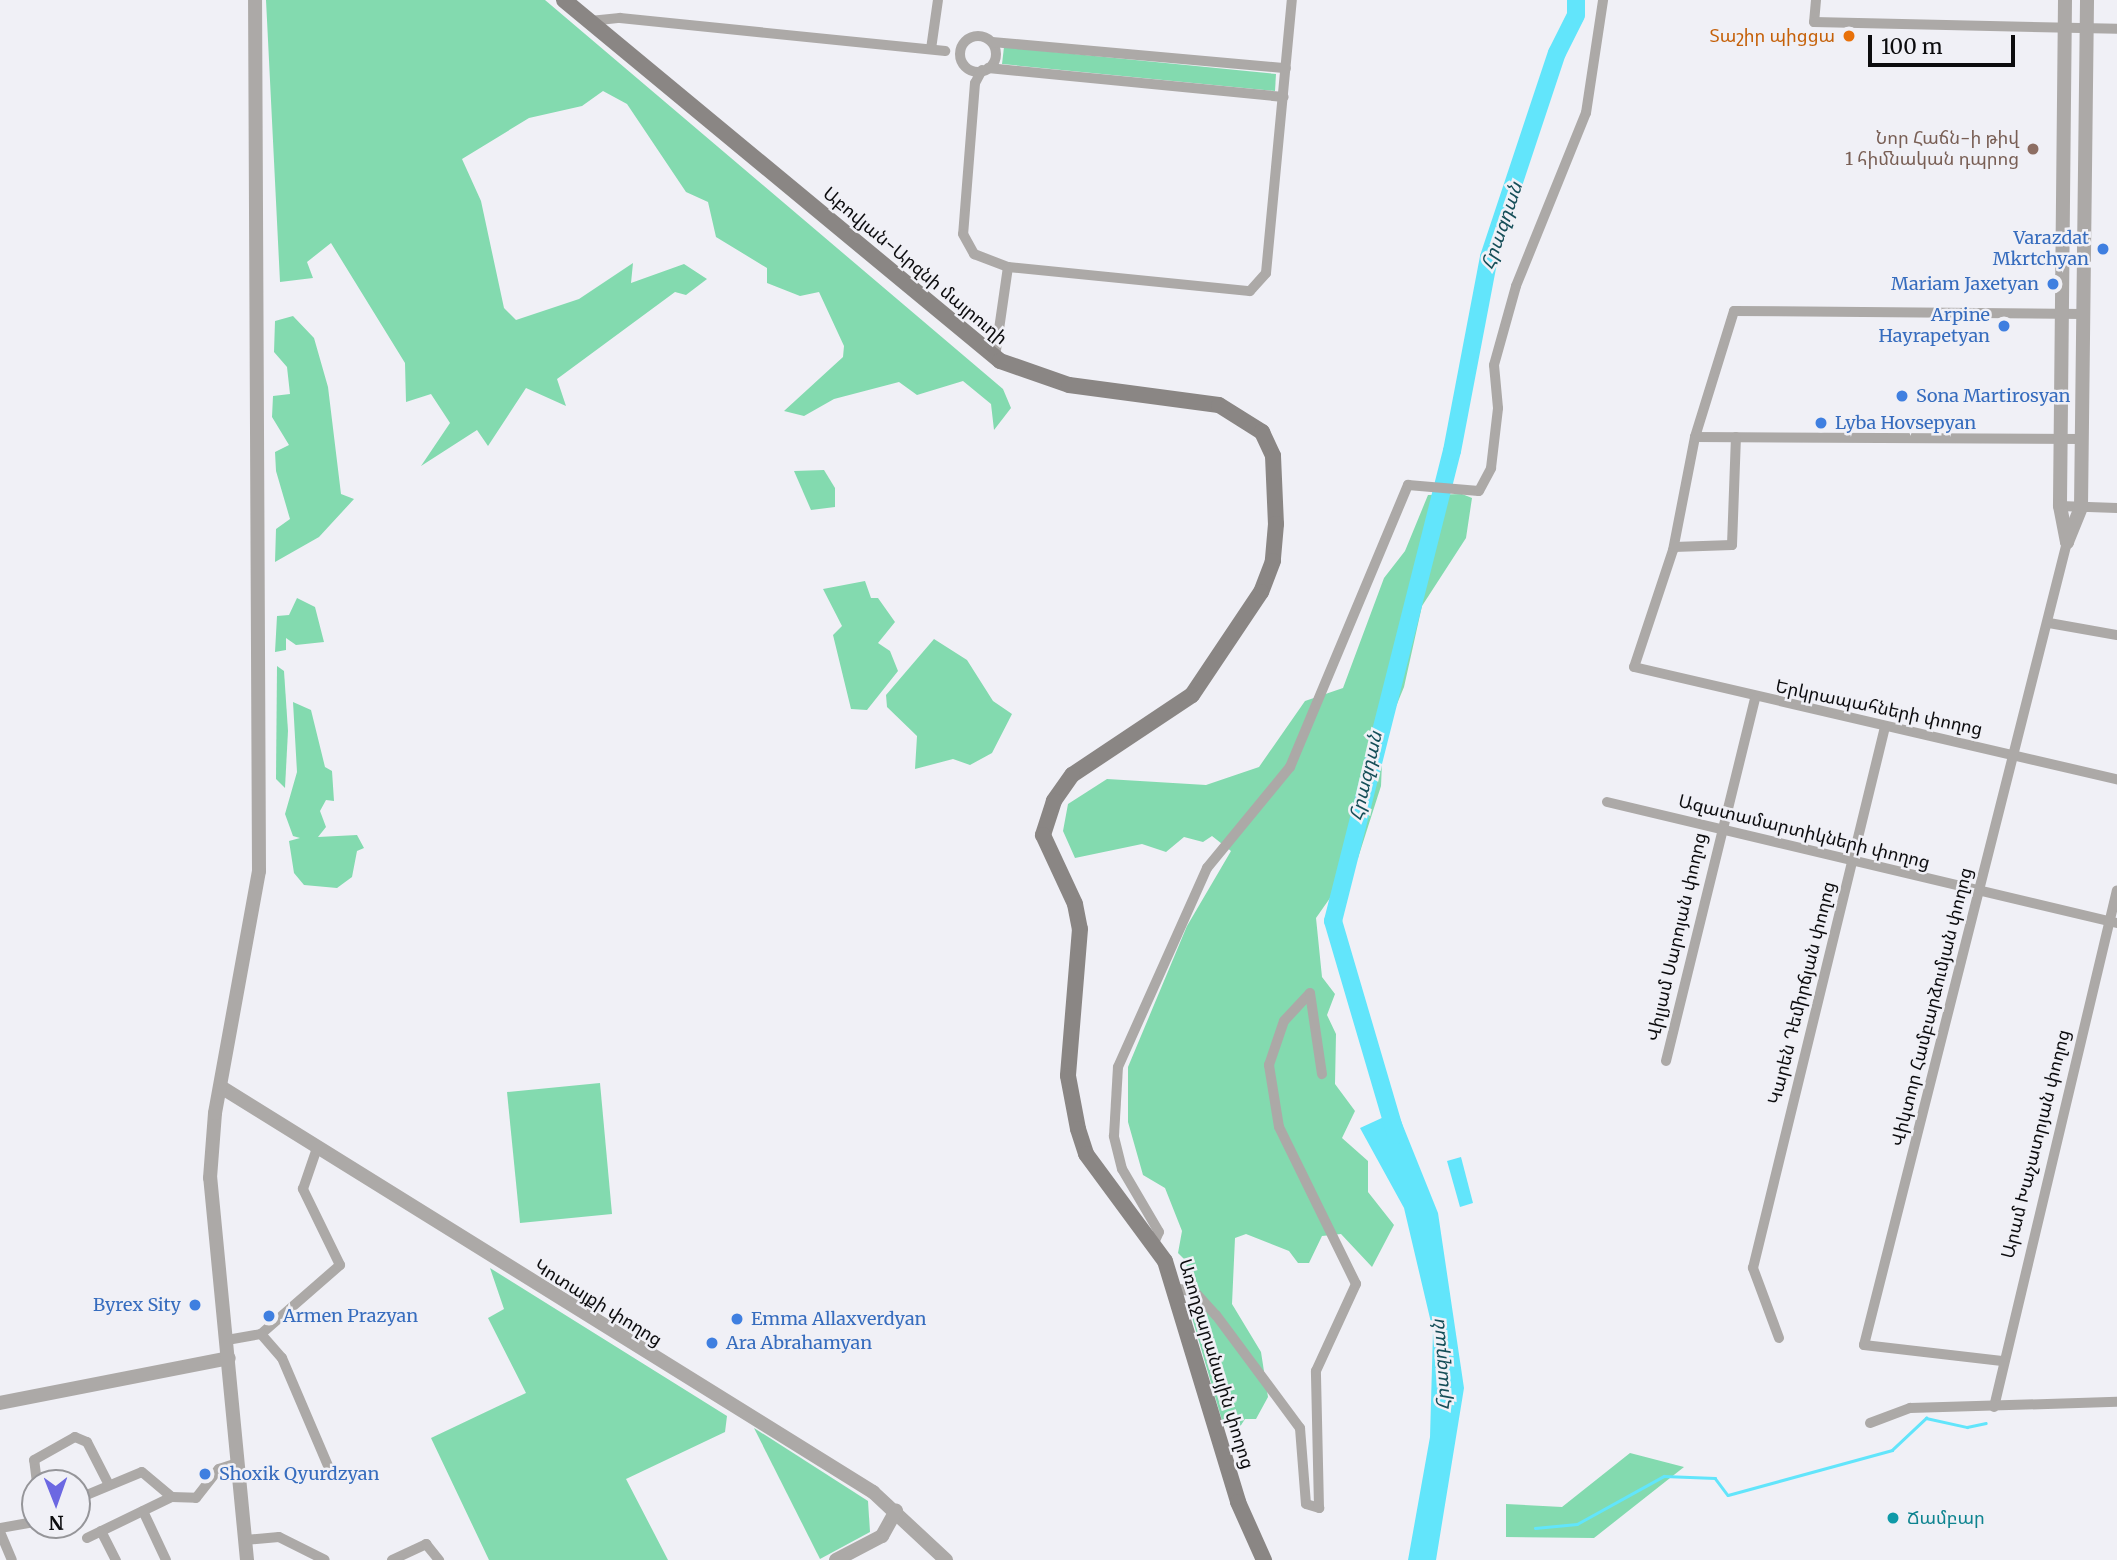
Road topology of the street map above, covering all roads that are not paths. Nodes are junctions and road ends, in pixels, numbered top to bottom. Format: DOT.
graph roads {
  1 [pos="255,0"];
  2 [pos="564,0"];
  3 [pos="938,0"];
  4 [pos="1292,0"];
  5 [pos="1603,0"];
  6 [pos="1815,0"];
  7 [pos="2065,0"];
  8 [pos="2087,0"];
  9 [pos="590,21"];
  10 [pos="2064,28"];
  11 [pos="2087,29"];
  12 [pos="2117,29"];
  13 [pos="992,42"];
  14 [pos="931,49"];
  15 [pos="945,51"];
  16 [pos="1286,68"];
  17 [pos="980,69"];
  18 [pos="1284,97"];
  19 [pos="1008,267"];
  20 [pos="2064,314"];
  21 [pos="2082,314"];
  22 [pos="995,357"];
  23 [pos="1695,437"];
  24 [pos="1736,437"];
  25 [pos="2060,439"];
  26 [pos="2081,439"];
  27 [pos="2060,506"];
  28 [pos="2081,508"];
  29 [pos="2117,508"];
  30 [pos="2067,542"];
  31 [pos="1674,547"];
  32 [pos="2049,623"];
  33 [pos="2117,635"];
  34 [pos="1192,695"];
  35 [pos="1755,699"];
  36 [pos="1885,727"];
  37 [pos="2012,754"];
  38 [pos="2117,779"];
  39 [pos="1607,803"];
  40 [pos="1720,830"];
  41 [pos="1852,859"];
  42 [pos="2117,890"];
  43 [pos="1979,894"];
  44 [pos="2113,922"];
  45 [pos="1666,1061"];
  46 [pos="1322,1074"];
  47 [pos="221,1087"];
  48 [pos="317,1148"];
  49 [pos="1154,1243"];
  50 [pos="1174,1288"];
  51 [pos="261,1334"];
  52 [pos="1779,1338"];
  53 [pos="227,1340"];
  54 [pos="229,1358"];
  55 [pos="2002,1361"];
  56 [pos="2117,1402"];
  57 [pos="0,1404"];
  58 [pos="1994,1407"];
  59 [pos="1870,1423"];
  60 [pos="238,1463"];
  61 [pos="35,1469"];
  62 [pos="332,1475"];
  63 [pos="109,1485"];
  64 [pos="91,1493"];
  65 [pos="172,1497"];
  66 [pos="143,1511"];
  67 [pos="896,1511"];
  68 [pos="21,1525"];
  69 [pos="0,1530"];
  70 [pos="101,1531"];
  71 [pos="91,1536"];
  72 [pos="245,1540"];
  73 [pos="12,1560"];
  74 [pos="116,1560"];
  75 [pos="166,1560"];
  76 [pos="247,1560"];
  77 [pos="325,1560"];
  78 [pos="392,1560"];
  79 [pos="439,1560"];
  80 [pos="836,1560"];
  81 [pos="946,1560"];
  82 [pos="1264,1560"];
  1 -- 47 [label="street"];
  2 -- 9 [label="main road, Աբովյան-Արզնի մայրուղի"];
  3 -- 14 [label="street"];
  4 -- 16 [label="street"];
  5 -- 49 [label="street"];
  6 -- 10 [label="street"];
  7 -- 10 [label="street"];
  8 -- 11 [label="street"];
  9 -- 14 [label="street"];
  9 -- 22 [label="main road, Աբովյան-Արզնի մայրուղի"];
  10 -- 11 [label="street"];
  10 -- 20 [label="street"];
  11 -- 12 [label="street"];
  11 -- 21 [label="street"];
  13 -- 16 [label="street"];
  13 -- 17 [label="street"];
  13 -- 17 [label="street"];
  14 -- 15 [label="street"];
  16 -- 18 [label="street"];
  17 -- 18 [label="street"];
  17 -- 19 [label="street"];
  18 -- 19 [label="street"];
  19 -- 22 [label="street"];
  20 -- 21 [label="street"];
  20 -- 23 [label="street"];
  20 -- 25 [label="street"];
  21 -- 26 [label="street"];
  22 -- 34 [label="main road, Աբովյան-Արզնի մայրուղի"];
  23 -- 24 [label="street"];
  23 -- 31 [label="street"];
  24 -- 25 [label="street"];
  24 -- 31 [label="street"];
  25 -- 26 [label="street"];
  25 -- 27 [label="street"];
  26 -- 28 [label="street"];
  27 -- 28 [label="street"];
  27 -- 30 [label="street"];
  28 -- 29 [label="street"];
  28 -- 30 [label="street"];
  30 -- 32 [label="street, Վիկտոր Համբարձումյան փողոց"];
  31 -- 35 [label="street, Երկրապահների փողոց"];
  32 -- 33 [label="street"];
  32 -- 37 [label="street, Վիկտոր Համբարձումյան փողոց"];
  34 -- 49 [label="main road, Առողջարանային փողոց"];
  35 -- 36 [label="street, Երկրապահների փողոց"];
  35 -- 40 [label="street, Վիլյամ Սարոյան փողոց"];
  36 -- 37 [label="street, Երկրապահների փողոց"];
  36 -- 41 [label="street, Կարեն Դեմիրճյան փողոց"];
  37 -- 38 [label="street, Երկրապահների փողոց"];
  37 -- 43 [label="street, Վիկտոր Համբարձումյան փողոց"];
  39 -- 40 [label="street, Ազատամարտիկների փողոց"];
  40 -- 41 [label="street, Ազատամարտիկների փողոց"];
  40 -- 45 [label="street, Վիլյամ Սարոյան փողոց"];
  41 -- 43 [label="street, Ազատամարտիկների փողոց"];
  41 -- 52 [label="street, Կարեն Դեմիրճյան փողոց"];
  42 -- 44 [label="street, Արամ Խաչատրյան փողոց"];
  43 -- 44 [label="street, Ազատամարտիկների փողոց"];
  43 -- 55 [label="street, Վիկտոր Համբարձումյան փողոց"];
  44 -- 55 [label="street, Արամ Խաչատրյան փողոց"];
  46 -- 50 [label="street"];
  47 -- 48 [label="street, Կոտայքի փողոց"];
  47 -- 53 [label="street"];
  48 -- 51 [label="street"];
  48 -- 67 [label="street, Կոտայքի փողոց"];
  49 -- 50 [label="main road, Առողջարանային փողոց"];
  50 -- 82 [label="main road, Առողջարանային փողոց"];
  51 -- 53 [label="street"];
  51 -- 62 [label="street"];
  53 -- 54 [label="street"];
  54 -- 57 [label="street"];
  54 -- 60 [label="street"];
  55 -- 58 [label="street, Արամ Խաչատրյան փողոց"];
  56 -- 58 [label="street"];
  58 -- 59 [label="street"];
  60 -- 65 [label="street"];
  60 -- 72 [label="street"];
  61 -- 63 [label="street"];
  63 -- 64 [label="street"];
  63 -- 65 [label="street"];
  65 -- 66 [label="street"];
  66 -- 70 [label="street"];
  66 -- 75 [label="street"];
  67 -- 80 [label="street"];
  67 -- 81 [label="street, Կոտայքի փողոց"];
  68 -- 69 [label="street"];
  69 -- 73 [label="street"];
  70 -- 71 [label="street"];
  70 -- 74 [label="street"];
  72 -- 76 [label="street"];
  72 -- 77 [label="street"];
  78 -- 79 [label="street"];
}
